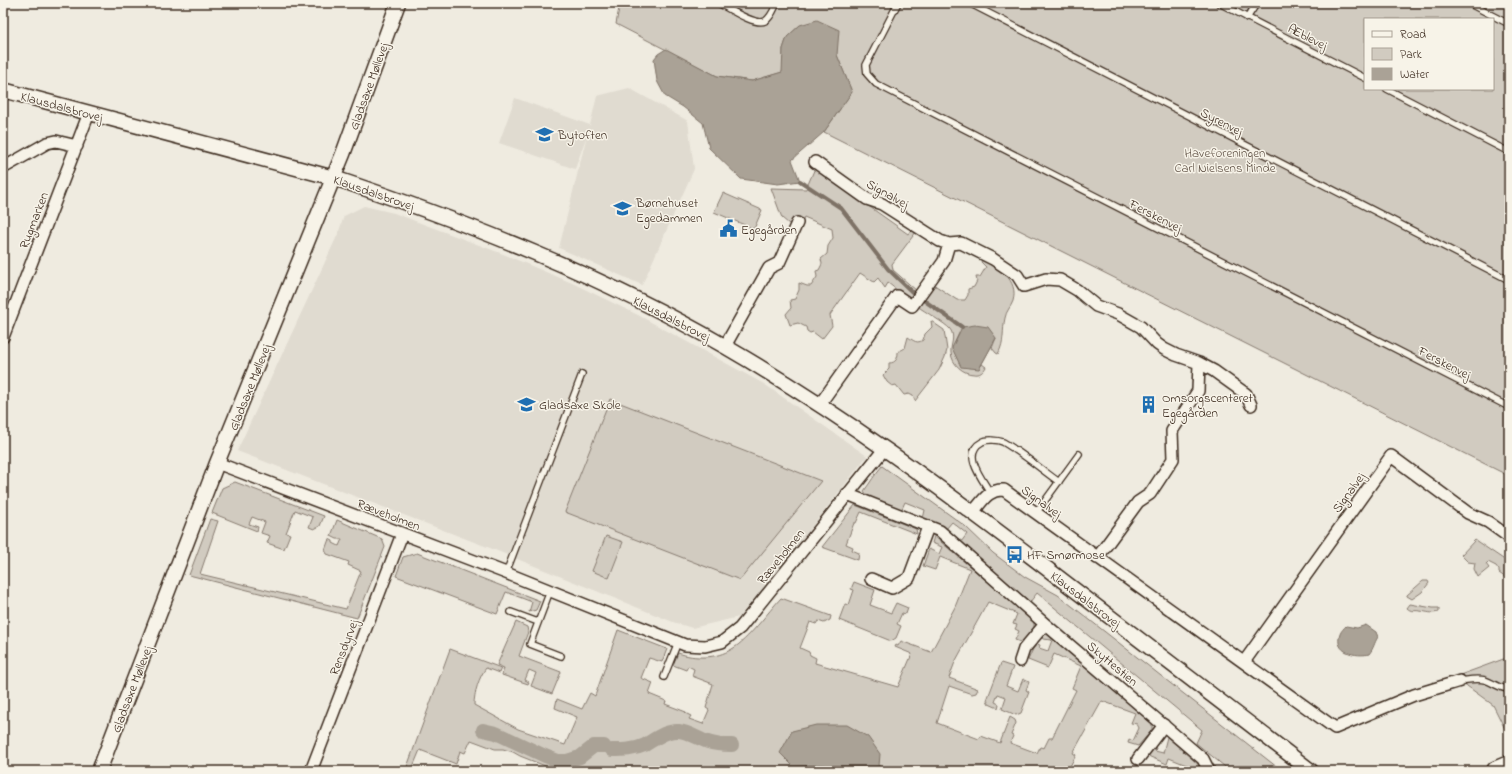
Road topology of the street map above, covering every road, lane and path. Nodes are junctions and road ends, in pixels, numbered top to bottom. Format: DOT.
graph roads {
  1 [pos="398,3"];
  2 [pos="718,3"];
  3 [pos="777,3"];
  4 [pos="898,3"];
  5 [pos="969,3"];
  6 [pos="1219,3"];
  7 [pos="1257,3"];
  8 [pos="1468,3"];
  9 [pos="1247,18"];
  10 [pos="1509,24"];
  11 [pos="1364,77"];
  12 [pos="3,90"];
  13 [pos="1388,90"];
  14 [pos="89,113"];
  15 [pos="77,146"];
  16 [pos="1509,152"];
  17 [pos="815,162"];
  18 [pos="3,168"];
  19 [pos="334,178"];
  20 [pos="796,223"];
  21 [pos="950,244"];
  22 [pos="1509,280"];
  23 [pos="3,337"];
  24 [pos="725,346"];
  25 [pos="1199,363"];
  26 [pos="582,374"];
  27 [pos="820,404"];
  28 [pos="1251,405"];
  29 [pos="1509,407"];
  30 [pos="885,448"];
  31 [pos="1079,454"];
  32 [pos="217,463"];
  33 [pos="1059,482"];
  34 [pos="990,492"];
  35 [pos="848,494"];
  36 [pos="972,512"];
  37 [pos="1036,513"];
  38 [pos="928,527"];
  39 [pos="402,534"];
  40 [pos="1509,537"];
  41 [pos="1097,558"];
  42 [pos="506,573"];
  43 [pos="871,579"];
  44 [pos="550,591"];
  45 [pos="511,612"];
  46 [pos="538,622"];
  47 [pos="1045,624"];
  48 [pos="678,642"];
  49 [pos="561,656"];
  50 [pos="1020,661"];
  51 [pos="1244,662"];
  52 [pos="664,677"];
  53 [pos="1460,681"];
  54 [pos="1509,688"];
  55 [pos="1164,725"];
  56 [pos="1138,759"];
  57 [pos="1509,766"];
  58 [pos="99,771"];
  59 [pos="311,771"];
  60 [pos="1209,771"];
  61 [pos="1311,771"];
  62 [pos="1497,771"];
  1 -- 19 [label="street, Gladsaxe Møllevej"];
  2 -- 3 [label="lane"];
  4 -- 29 [label="lane, Ferskenvej"];
  5 -- 22 [label="lane, Syrenvej"];
  6 -- 9 [label="lane, Æblevej"];
  7 -- 9 [label="lane"];
  8 -- 10 [label="lane"];
  9 -- 11 [label="lane, Æblevej"];
  12 -- 14 [label="street, Klausdalsbrovej"];
  13 -- 16 [label="lane"];
  14 -- 15 [label="street, Rugmarken"];
  14 -- 19 [label="street, Klausdalsbrovej"];
  15 -- 18 [label="street"];
  15 -- 23 [label="street, Rugmarken"];
  17 -- 21 [label="street, Signalvej"];
  19 -- 24 [label="street, Klausdalsbrovej"];
  19 -- 32 [label="street, Gladsaxe Møllevej"];
  20 -- 24 [label="street, Klausdalsbrovej"];
  21 -- 25 [label="street, Signalvej"];
  21 -- 27 [label="street"];
  24 -- 27 [label="street, Klausdalsbrovej"];
  25 -- 28 [label="street, Signalvej"];
  25 -- 41 [label="street"];
  26 -- 42 [label="lane"];
  27 -- 30 [label="street, Klausdalsbrovej"];
  30 -- 35 [label="street, Ræveholmen"];
  30 -- 36 [label="street, Klausdalsbrovej"];
  31 -- 33 [label="lane"];
  32 -- 39 [label="street, Ræveholmen"];
  32 -- 58 [label="street, Gladsaxe Møllevej"];
  33 -- 34 [label="lane"];
  33 -- 37 [label="lane"];
  34 -- 36 [label="street"];
  34 -- 37 [label="street, Signalvej"];
  35 -- 38 [label="street, Skyttestien"];
  35 -- 48 [label="street, Ræveholmen"];
  36 -- 61 [label="street, Klausdalsbrovej"];
  37 -- 41 [label="street, Signalvej"];
  38 -- 43 [label="street"];
  38 -- 47 [label="street, Skyttestien"];
  39 -- 42 [label="street, Ræveholmen"];
  39 -- 59 [label="street, Rensdyrvej"];
  40 -- 51 [label="street, Signalvej"];
  41 -- 51 [label="street, Signalvej"];
  42 -- 44 [label="street, Ræveholmen"];
  44 -- 46 [label="lane"];
  44 -- 48 [label="street, Ræveholmen"];
  45 -- 46 [label="lane"];
  46 -- 49 [label="lane"];
  47 -- 50 [label="street"];
  47 -- 55 [label="street, Skyttestien"];
  48 -- 52 [label="lane"];
  51 -- 53 [label="street, Signalvej"];
  53 -- 54 [label="lane"];
  55 -- 56 [label="street"];
  55 -- 60 [label="street, Skyttestien"];
  57 -- 62 [label="highway"];
}
